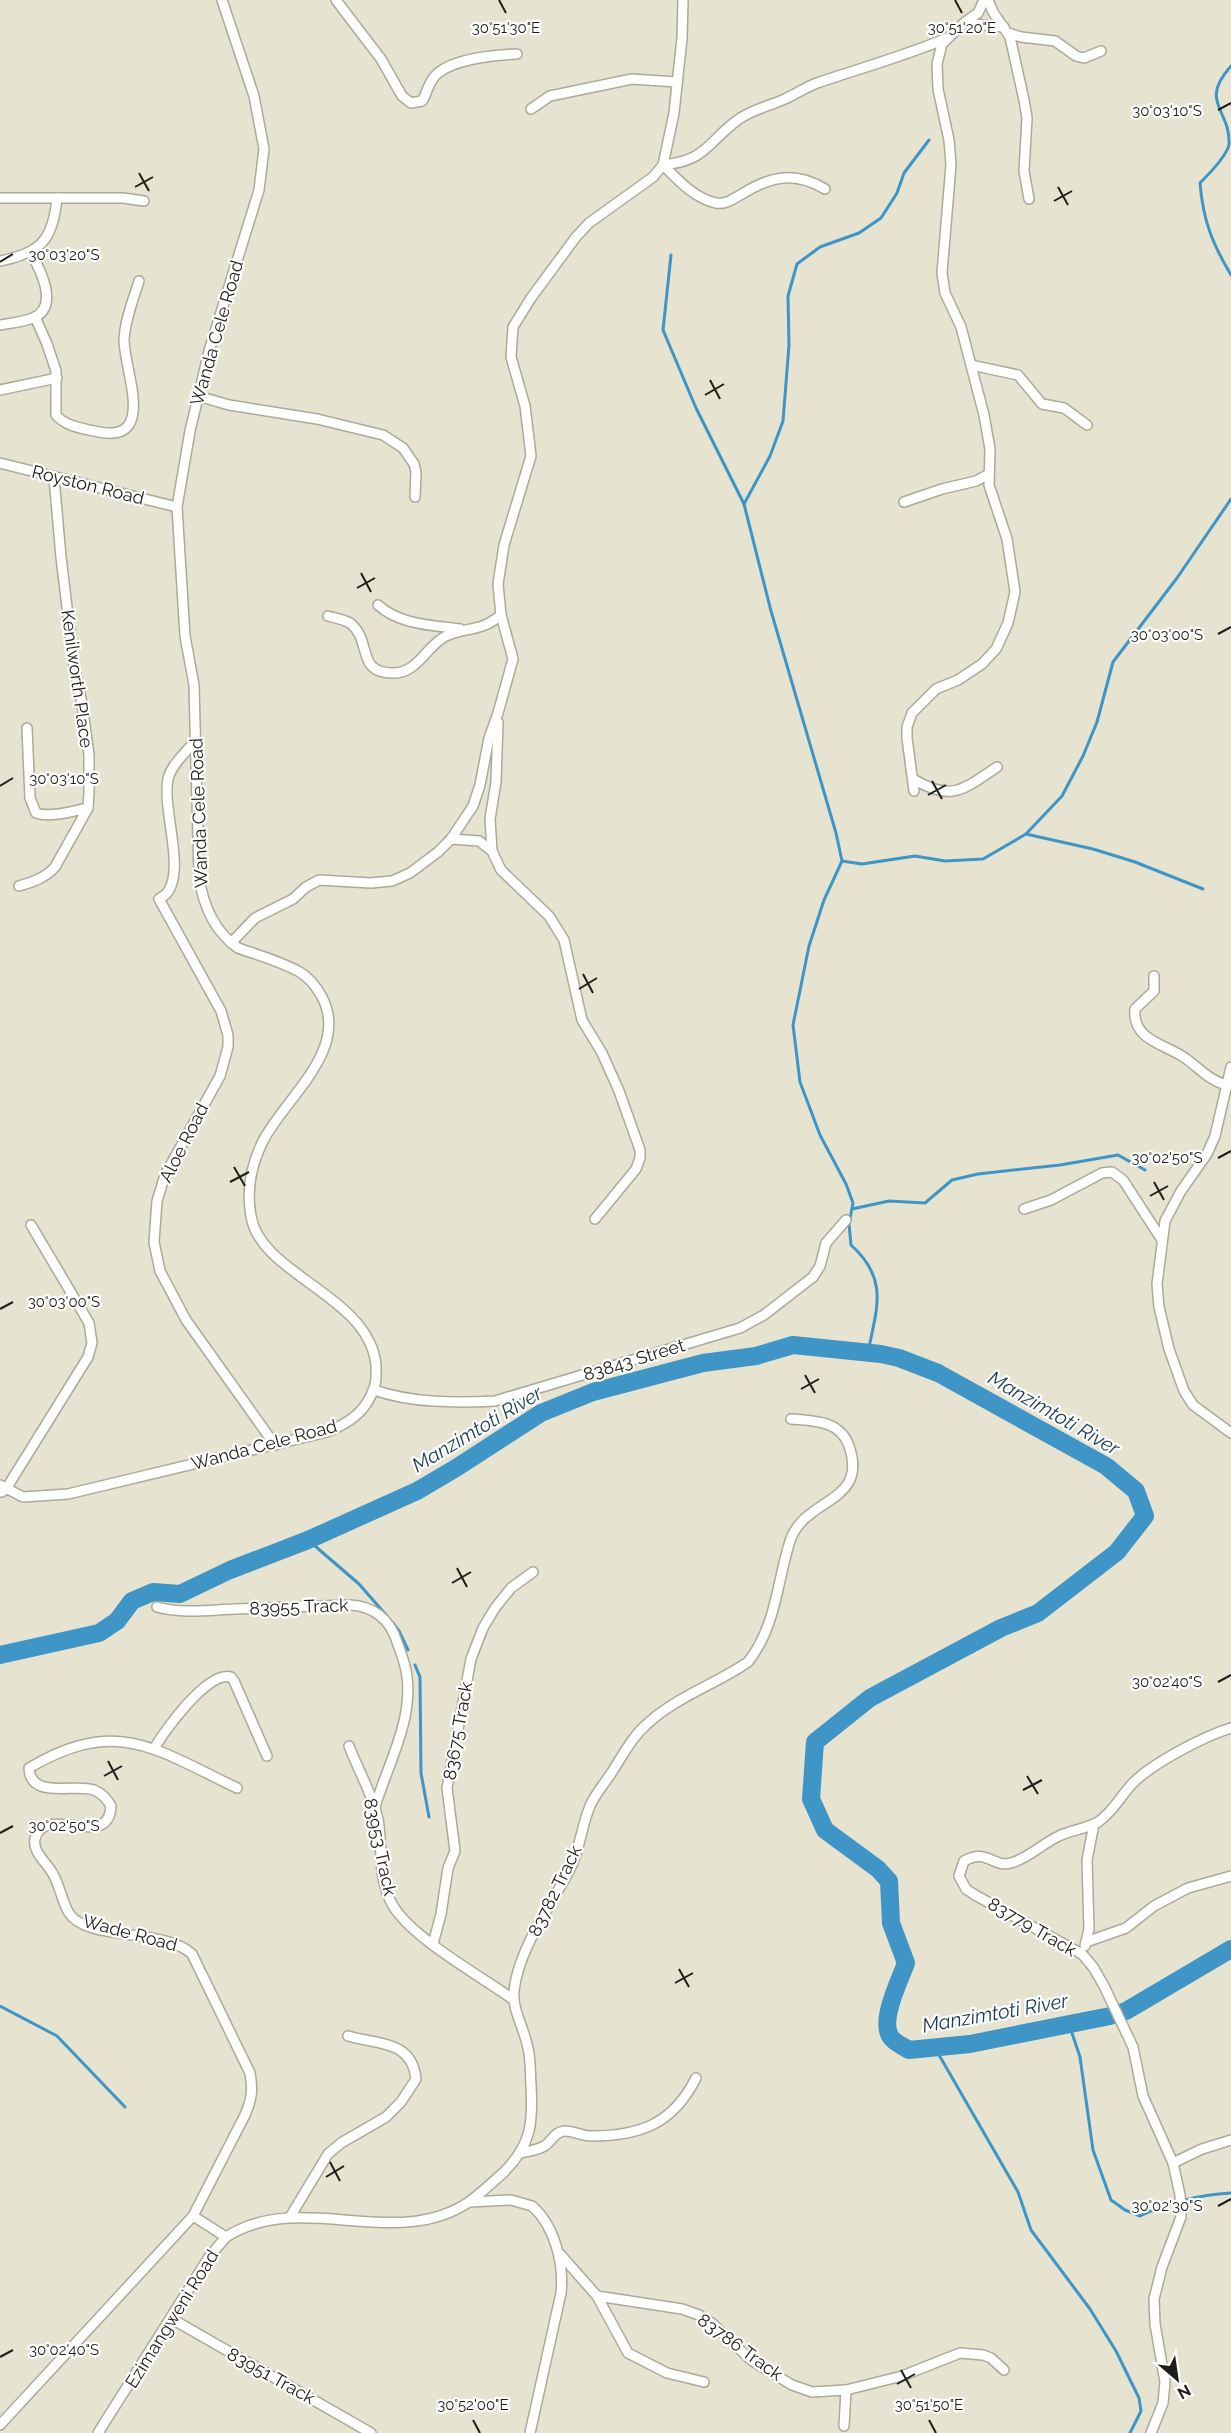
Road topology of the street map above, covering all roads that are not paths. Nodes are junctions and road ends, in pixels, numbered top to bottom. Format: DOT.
graph roads {
  1 [pos="222,0"];
  2 [pos="336,0"];
  3 [pos="683,0"];
  4 [pos="986,0"];
  5 [pos="964,23"];
  6 [pos="1006,30"];
  7 [pos="947,38"];
  8 [pos="1101,51"];
  9 [pos="517,54"];
  10 [pos="677,82"];
  11 [pos="531,109"];
  12 [pos="663,165"];
  13 [pos="825,189"];
  14 [pos="0,198"];
  15 [pos="57,198"];
  16 [pos="1029,200"];
  17 [pos="144,201"];
  18 [pos="31,253"];
  19 [pos="0,261"];
  20 [pos="139,281"];
  21 [pos="35,317"];
  22 [pos="0,325"];
  23 [pos="971,365"];
  24 [pos="57,378"];
  25 [pos="0,390"];
  26 [pos="198,396"];
  27 [pos="1087,425"];
  28 [pos="0,463"];
  29 [pos="989,474"];
  30 [pos="54,478"];
  31 [pos="415,497"];
  32 [pos="904,502"];
  33 [pos="177,507"];
  34 [pos="378,605"];
  35 [pos="501,615"];
  36 [pos="328,616"];
  37 [pos="468,631"];
  38 [pos="498,714"];
  39 [pos="27,728"];
  40 [pos="195,741"];
  41 [pos="997,767"];
  42 [pos="913,778"];
  43 [pos="914,791"];
  44 [pos="88,808"];
  45 [pos="450,839"];
  46 [pos="492,851"];
  47 [pos="19,886"];
  48 [pos="231,943"];
  49 [pos="1154,976"];
  50 [pos="1231,1067"];
  51 [pos="1226,1085"];
  52 [pos="1024,1209"];
  53 [pos="595,1220"];
  54 [pos="846,1221"];
  55 [pos="31,1225"];
  56 [pos="1162,1240"];
  57 [pos="374,1390"];
  58 [pos="791,1419"];
  59 [pos="1231,1433"];
  60 [pos="275,1445"];
  61 [pos="2,1489"];
  62 [pos="532,1572"];
  63 [pos="157,1607"];
  64 [pos="1231,1728"];
  65 [pos="349,1746"];
  66 [pos="154,1749"];
  67 [pos="267,1756"];
  68 [pos="237,1788"];
  69 [pos="375,1807"];
  70 [pos="1094,1824"];
  71 [pos="1231,1876"];
  72 [pos="1086,1942"];
  73 [pos="433,1944"];
  74 [pos="1082,1954"];
  75 [pos="514,2000"];
  76 [pos="348,2036"];
  77 [pos="696,2078"];
  78 [pos="1231,2140"];
  79 [pos="520,2153"];
  80 [pos="1173,2163"];
  81 [pos="469,2202"];
  82 [pos="193,2216"];
  83 [pos="290,2217"];
  84 [pos="225,2237"];
  85 [pos="560,2254"];
  86 [pos="597,2296"];
  87 [pos="172,2319"];
  88 [pos="1004,2370"];
  89 [pos="704,2382"];
  90 [pos="846,2390"];
  91 [pos="0,2425"];
  92 [pos="844,2426"];
  93 [pos="98,2433"];
  94 [pos="371,2433"];
  95 [pos="530,2433"];
  96 [pos="1151,2433"];
  1 -- 26 [label="street, Wanda Cele Road"];
  2 -- 9 [label="street"];
  3 -- 10 [label="street"];
  4 -- 5 [label="street"];
  4 -- 6 [label="street"];
  5 -- 6 [label="street"];
  5 -- 7 [label="street"];
  6 -- 8 [label="street"];
  6 -- 16 [label="street"];
  7 -- 12 [label="street"];
  7 -- 23 [label="street"];
  10 -- 11 [label="street"];
  10 -- 12 [label="street"];
  12 -- 13 [label="street"];
  12 -- 35 [label="street"];
  14 -- 15 [label="street"];
  15 -- 17 [label="street"];
  15 -- 18 [label="street"];
  18 -- 19 [label="street"];
  18 -- 21 [label="street"];
  20 -- 24 [label="street"];
  21 -- 22 [label="street"];
  21 -- 24 [label="street"];
  23 -- 27 [label="street"];
  23 -- 29 [label="street"];
  24 -- 25 [label="street"];
  26 -- 31 [label="street"];
  26 -- 33 [label="street, Wanda Cele Road"];
  28 -- 30 [label="street, Royston Road"];
  29 -- 32 [label="street"];
  29 -- 42 [label="street"];
  30 -- 33 [label="street, Royston Road"];
  30 -- 44 [label="street, Kenilworth Place"];
  33 -- 40 [label="street, Wanda Cele Road"];
  34 -- 37 [label="street"];
  35 -- 37 [label="street"];
  35 -- 38 [label="street"];
  36 -- 37 [label="street"];
  38 -- 45 [label="street"];
  38 -- 46 [label="street"];
  39 -- 44 [label="street"];
  40 -- 48 [label="street, Wanda Cele Road"];
  40 -- 60 [label="street, Aloe Road"];
  41 -- 42 [label="street"];
  42 -- 43 [label="street"];
  44 -- 47 [label="street, Kenilworth Place"];
  45 -- 46 [label="street"];
  45 -- 48 [label="street"];
  46 -- 53 [label="street"];
  48 -- 57 [label="street, Wanda Cele Road"];
  49 -- 51 [label="street"];
  50 -- 51 [label="street"];
  51 -- 56 [label="street"];
  52 -- 56 [label="street"];
  54 -- 57 [label="street, 83843 Street"];
  55 -- 61 [label="street"];
  56 -- 59 [label="street"];
  57 -- 60 [label="street, Wanda Cele Road"];
  58 -- 75 [label="street, 83782 Track"];
  60 -- 61 [label="street, Wanda Cele Road"];
  62 -- 73 [label="street, 83675 Track"];
  63 -- 69 [label="street, 83955 Track"];
  64 -- 70 [label="street, 83779 Track"];
  65 -- 69 [label="street, 83953 Track"];
  66 -- 67 [label="street"];
  66 -- 68 [label="street, Wade Road"];
  66 -- 82 [label="street, Wade Road"];
  69 -- 73 [label="street, 83953 Track"];
  70 -- 72 [label="street"];
  70 -- 74 [label="street, 83779 Track"];
  71 -- 72 [label="street"];
  72 -- 74 [label="street"];
  73 -- 75 [label="street, 83953 Track"];
  74 -- 80 [label="street, 83779 Track"];
  75 -- 79 [label="street, 83782 Track"];
  76 -- 83 [label="street"];
  77 -- 79 [label="street"];
  78 -- 80 [label="street"];
  79 -- 81 [label="street, 83782 Track"];
  80 -- 96 [label="street, 83779 Track"];
  81 -- 83 [label="street, 83782 Track"];
  81 -- 85 [label="street"];
  82 -- 84 [label="street, Ezimangweni Road"];
  82 -- 91 [label="street, Wade Road"];
  83 -- 84 [label="street, 83782 Track"];
  84 -- 87 [label="street, Ezimangweni Road"];
  85 -- 86 [label="street"];
  85 -- 95 [label="street"];
  86 -- 89 [label="street"];
  86 -- 90 [label="street, 83786 Track"];
  87 -- 93 [label="street, Ezimangweni Road"];
  87 -- 94 [label="street, 83951 Track"];
  88 -- 90 [label="street, 83786 Track"];
  90 -- 92 [label="street"];
}
